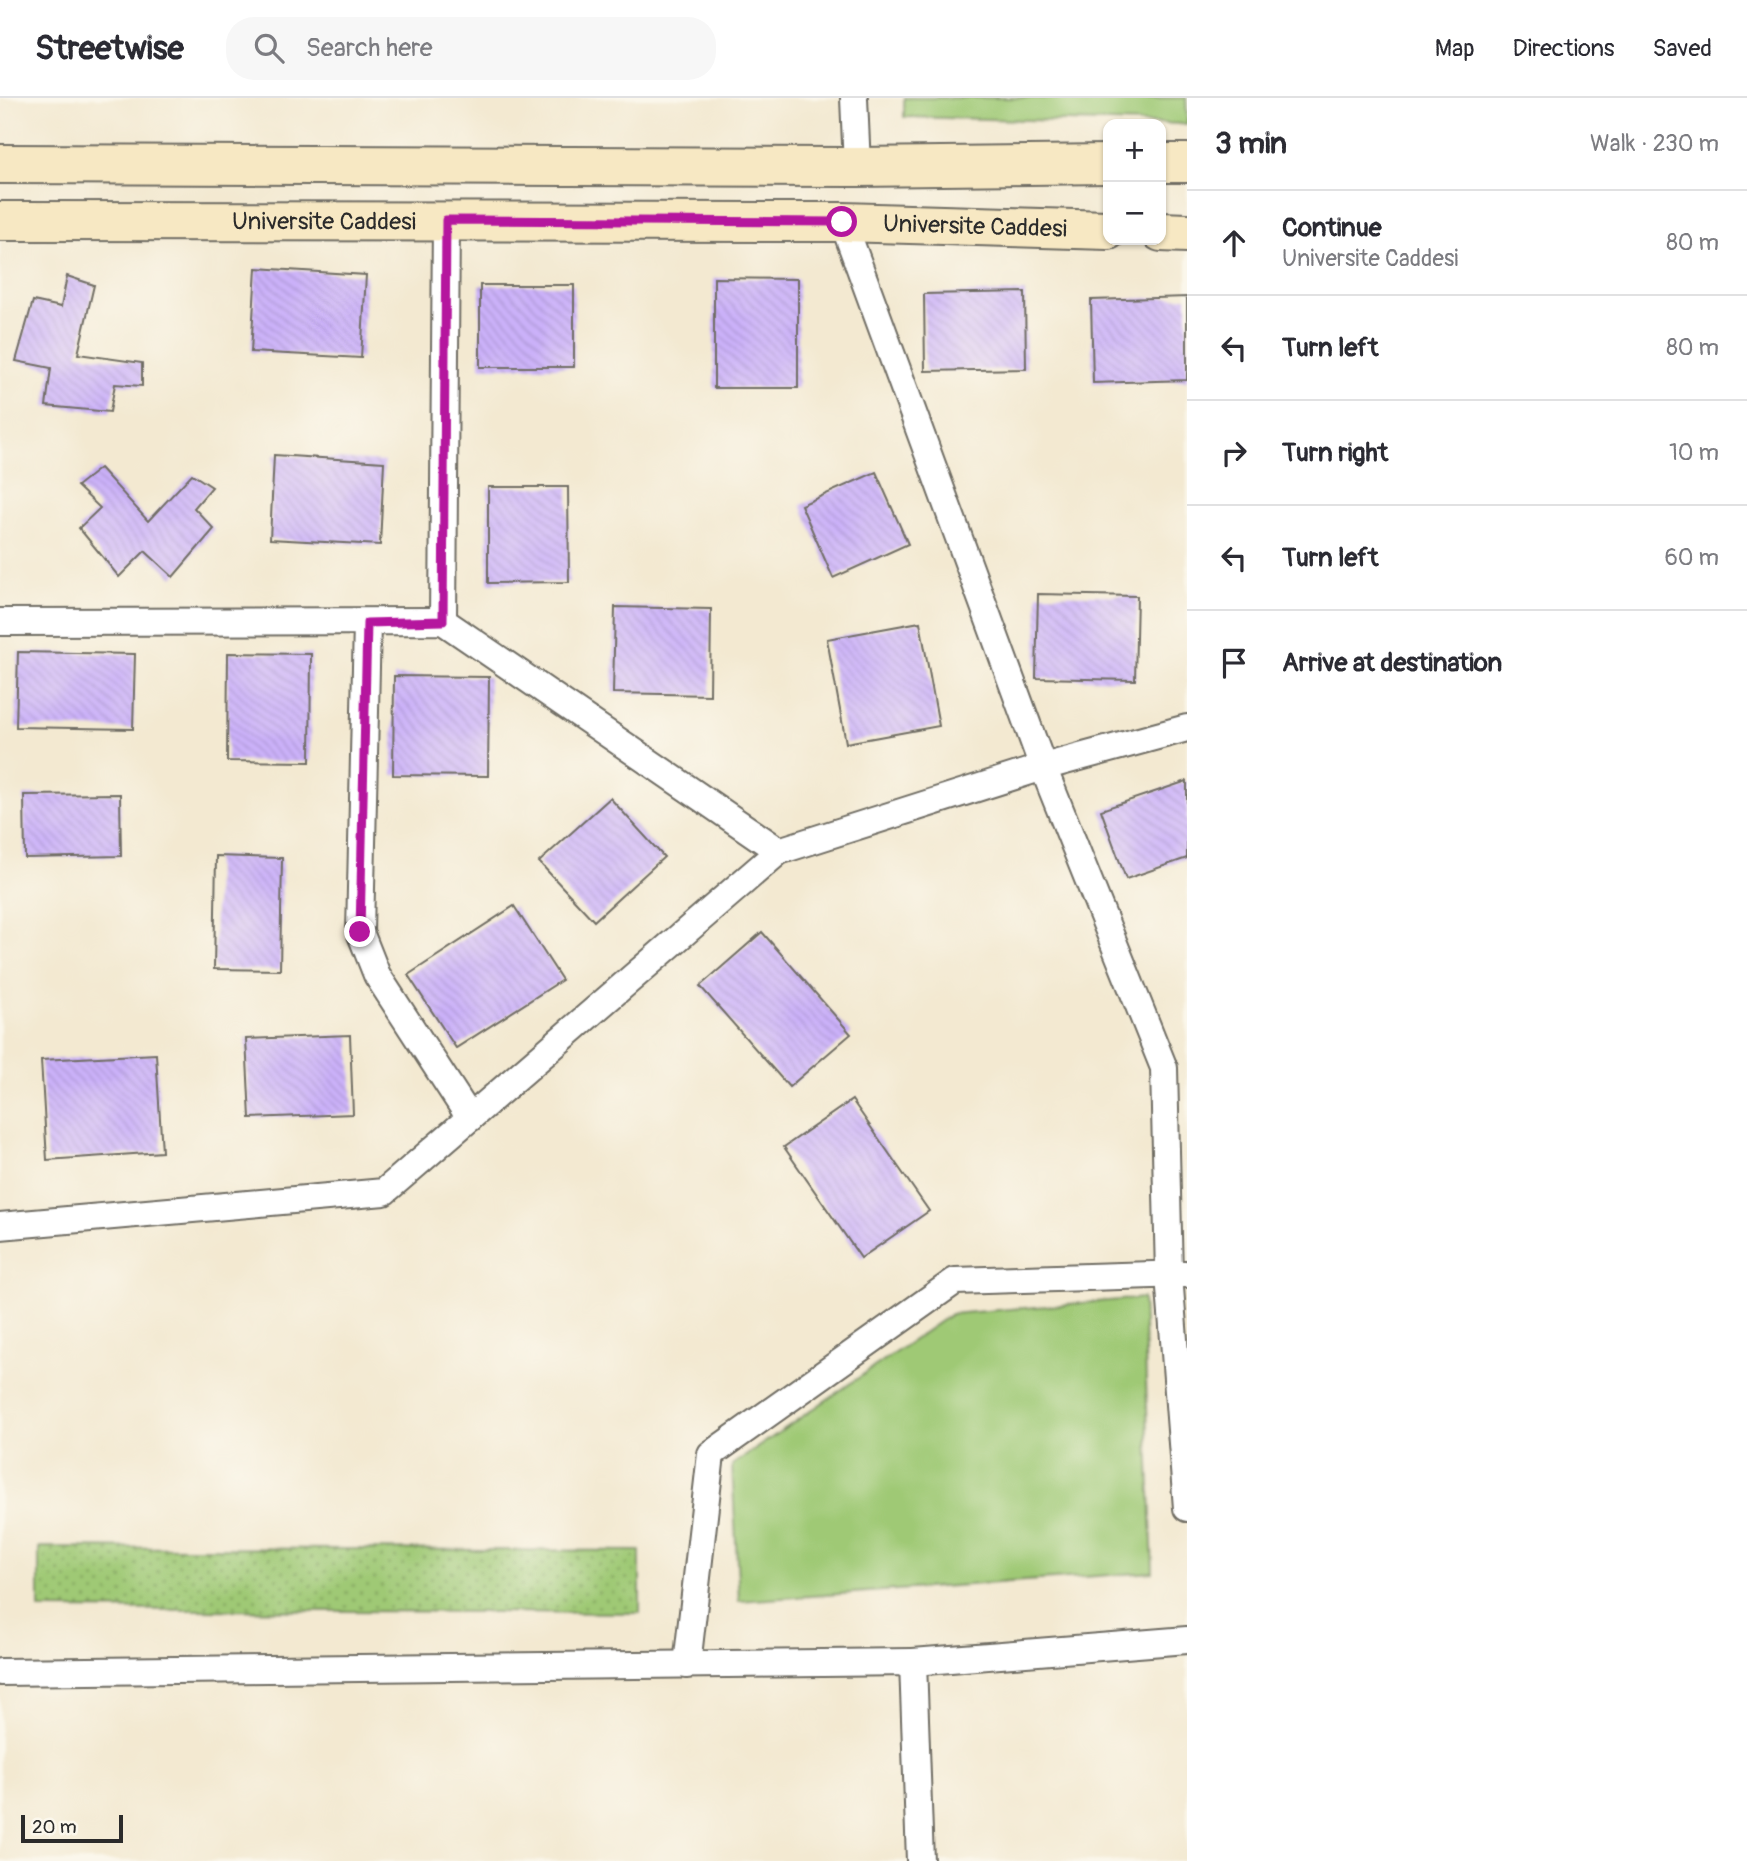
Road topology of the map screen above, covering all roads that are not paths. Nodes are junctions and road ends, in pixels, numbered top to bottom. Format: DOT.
graph roads {
  1 [pos="854,98"];
  2 [pos="1166,163"];
  3 [pos="1187,163"];
  4 [pos="0,164"];
  5 [pos="1103,164"];
  6 [pos="857,167"];
  7 [pos="446,220"];
  8 [pos="0,221"];
  9 [pos="842,222"];
  10 [pos="1103,230"];
  11 [pos="1166,232"];
  12 [pos="1187,233"];
  13 [pos="443,621"];
  14 [pos="0,622"];
  15 [pos="367,623"];
  16 [pos="1187,728"];
  17 [pos="1043,767"];
  18 [pos="779,851"];
  19 [pos="470,1118"];
  20 [pos="0,1226"];
  21 [pos="1178,1275"];
  22 [pos="1187,1508"];
  23 [pos="1187,1640"];
  24 [pos="913,1662"];
  25 [pos="687,1665"];
  26 [pos="0,1672"];
  27 [pos="920,1861"];
  1 -- 6 [label="street"];
  2 -- 3 [label="street"];
  4 -- 6 [label="street"];
  5 -- 6 [label="street"];
  7 -- 8 [label="street, Universite Caddesi"];
  7 -- 9 [label="street, Universite Caddesi"];
  7 -- 13 [label="street"];
  9 -- 10 [label="street, Universite Caddesi"];
  9 -- 17 [label="street"];
  11 -- 12 [label="street"];
  13 -- 15 [label="street"];
  13 -- 18 [label="street"];
  14 -- 15 [label="street"];
  15 -- 19 [label="street"];
  16 -- 17 [label="street"];
  17 -- 18 [label="street"];
  17 -- 21 [label="street"];
  18 -- 19 [label="street"];
  19 -- 20 [label="street"];
  21 -- 22 [label="street"];
  21 -- 25 [label="street"];
  23 -- 24 [label="street"];
  24 -- 25 [label="street"];
  24 -- 27 [label="street"];
  25 -- 26 [label="street"];
}
